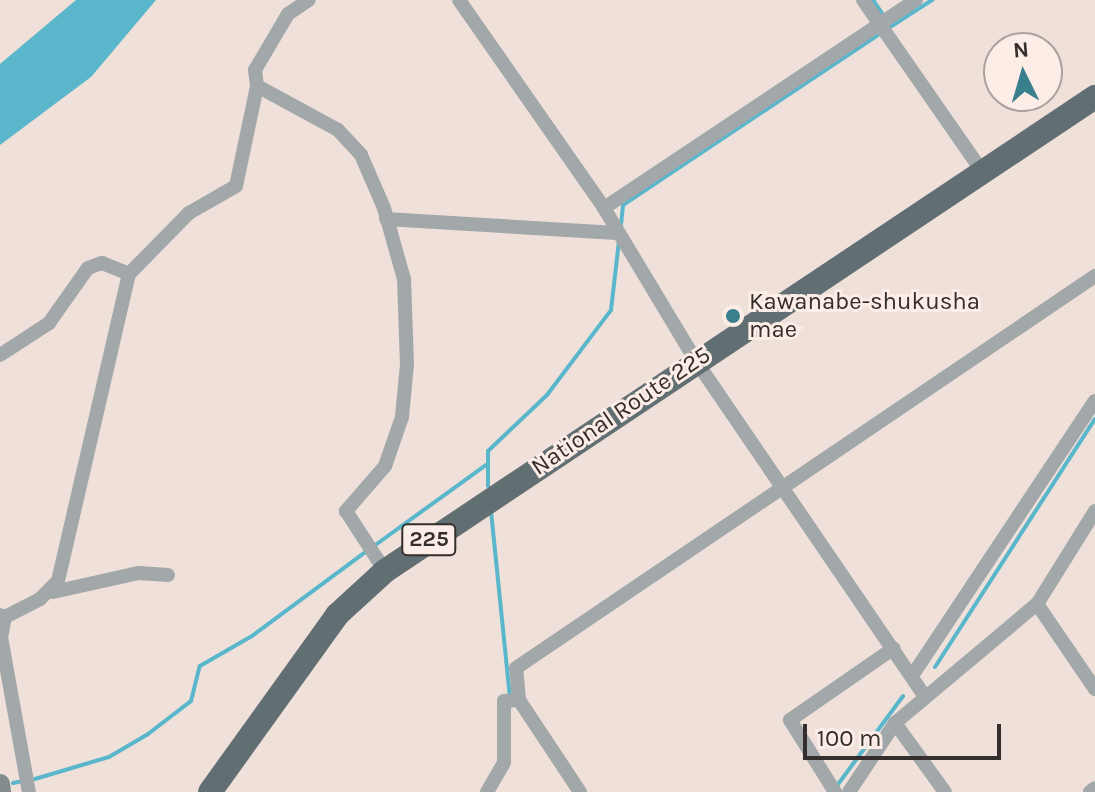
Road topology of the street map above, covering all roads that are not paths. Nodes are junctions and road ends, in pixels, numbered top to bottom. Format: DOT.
graph roads {
  1 [pos="309,0"];
  2 [pos="459,0"];
  3 [pos="863,0"];
  4 [pos="916,0"];
  5 [pos="880,25"];
  6 [pos="257,86"];
  7 [pos="1095,97"];
  8 [pos="981,170"];
  9 [pos="604,208"];
  10 [pos="386,219"];
  11 [pos="619,238"];
  12 [pos="129,274"];
  13 [pos="1095,276"];
  14 [pos="0,355"];
  15 [pos="696,361"];
  16 [pos="1095,401"];
  17 [pos="786,489"];
  18 [pos="1095,511"];
  19 [pos="385,571"];
  20 [pos="168,575"];
  21 [pos="53,592"];
  22 [pos="1037,604"];
  23 [pos="3,616"];
  24 [pos="894,648"];
  25 [pos="912,676"];
  26 [pos="1095,689"];
  27 [pos="925,697"];
  28 [pos="513,700"];
  29 [pos="895,723"];
  30 [pos="0,784"];
  31 [pos="1095,788"];
  32 [pos="834,790"];
  33 [pos="1,792"];
  34 [pos="29,792"];
  35 [pos="210,792"];
  36 [pos="487,792"];
  37 [pos="580,792"];
  38 [pos="849,792"];
  39 [pos="945,792"];
  40 [pos="1090,792"];
  1 -- 6 [label="street"];
  2 -- 9 [label="street"];
  3 -- 5 [label="street"];
  4 -- 5 [label="street"];
  5 -- 8 [label="street"];
  5 -- 9 [label="street"];
  6 -- 10 [label="street"];
  6 -- 12 [label="street"];
  7 -- 8 [label="highway, National Route 225 / 225"];
  8 -- 15 [label="highway, National Route 225 / 225"];
  9 -- 11 [label="street"];
  10 -- 11 [label="street"];
  10 -- 19 [label="street"];
  11 -- 15 [label="street"];
  12 -- 14 [label="street"];
  12 -- 21 [label="street"];
  13 -- 17 [label="street"];
  15 -- 17 [label="street"];
  15 -- 19 [label="highway, National Route 225 / 225"];
  16 -- 25 [label="street"];
  17 -- 24 [label="street"];
  17 -- 28 [label="street"];
  18 -- 22 [label="street"];
  19 -- 35 [label="highway, National Route 225 / 225"];
  20 -- 21 [label="street"];
  21 -- 23 [label="street"];
  22 -- 26 [label="street"];
  22 -- 27 [label="street"];
  23 -- 34 [label="street"];
  24 -- 25 [label="street"];
  24 -- 32 [label="street"];
  25 -- 27 [label="street"];
  27 -- 29 [label="street"];
  28 -- 36 [label="street"];
  28 -- 37 [label="street"];
  29 -- 38 [label="street"];
  29 -- 39 [label="street"];
  30 -- 33 [label="main road"];
  31 -- 40 [label="street"];
}
